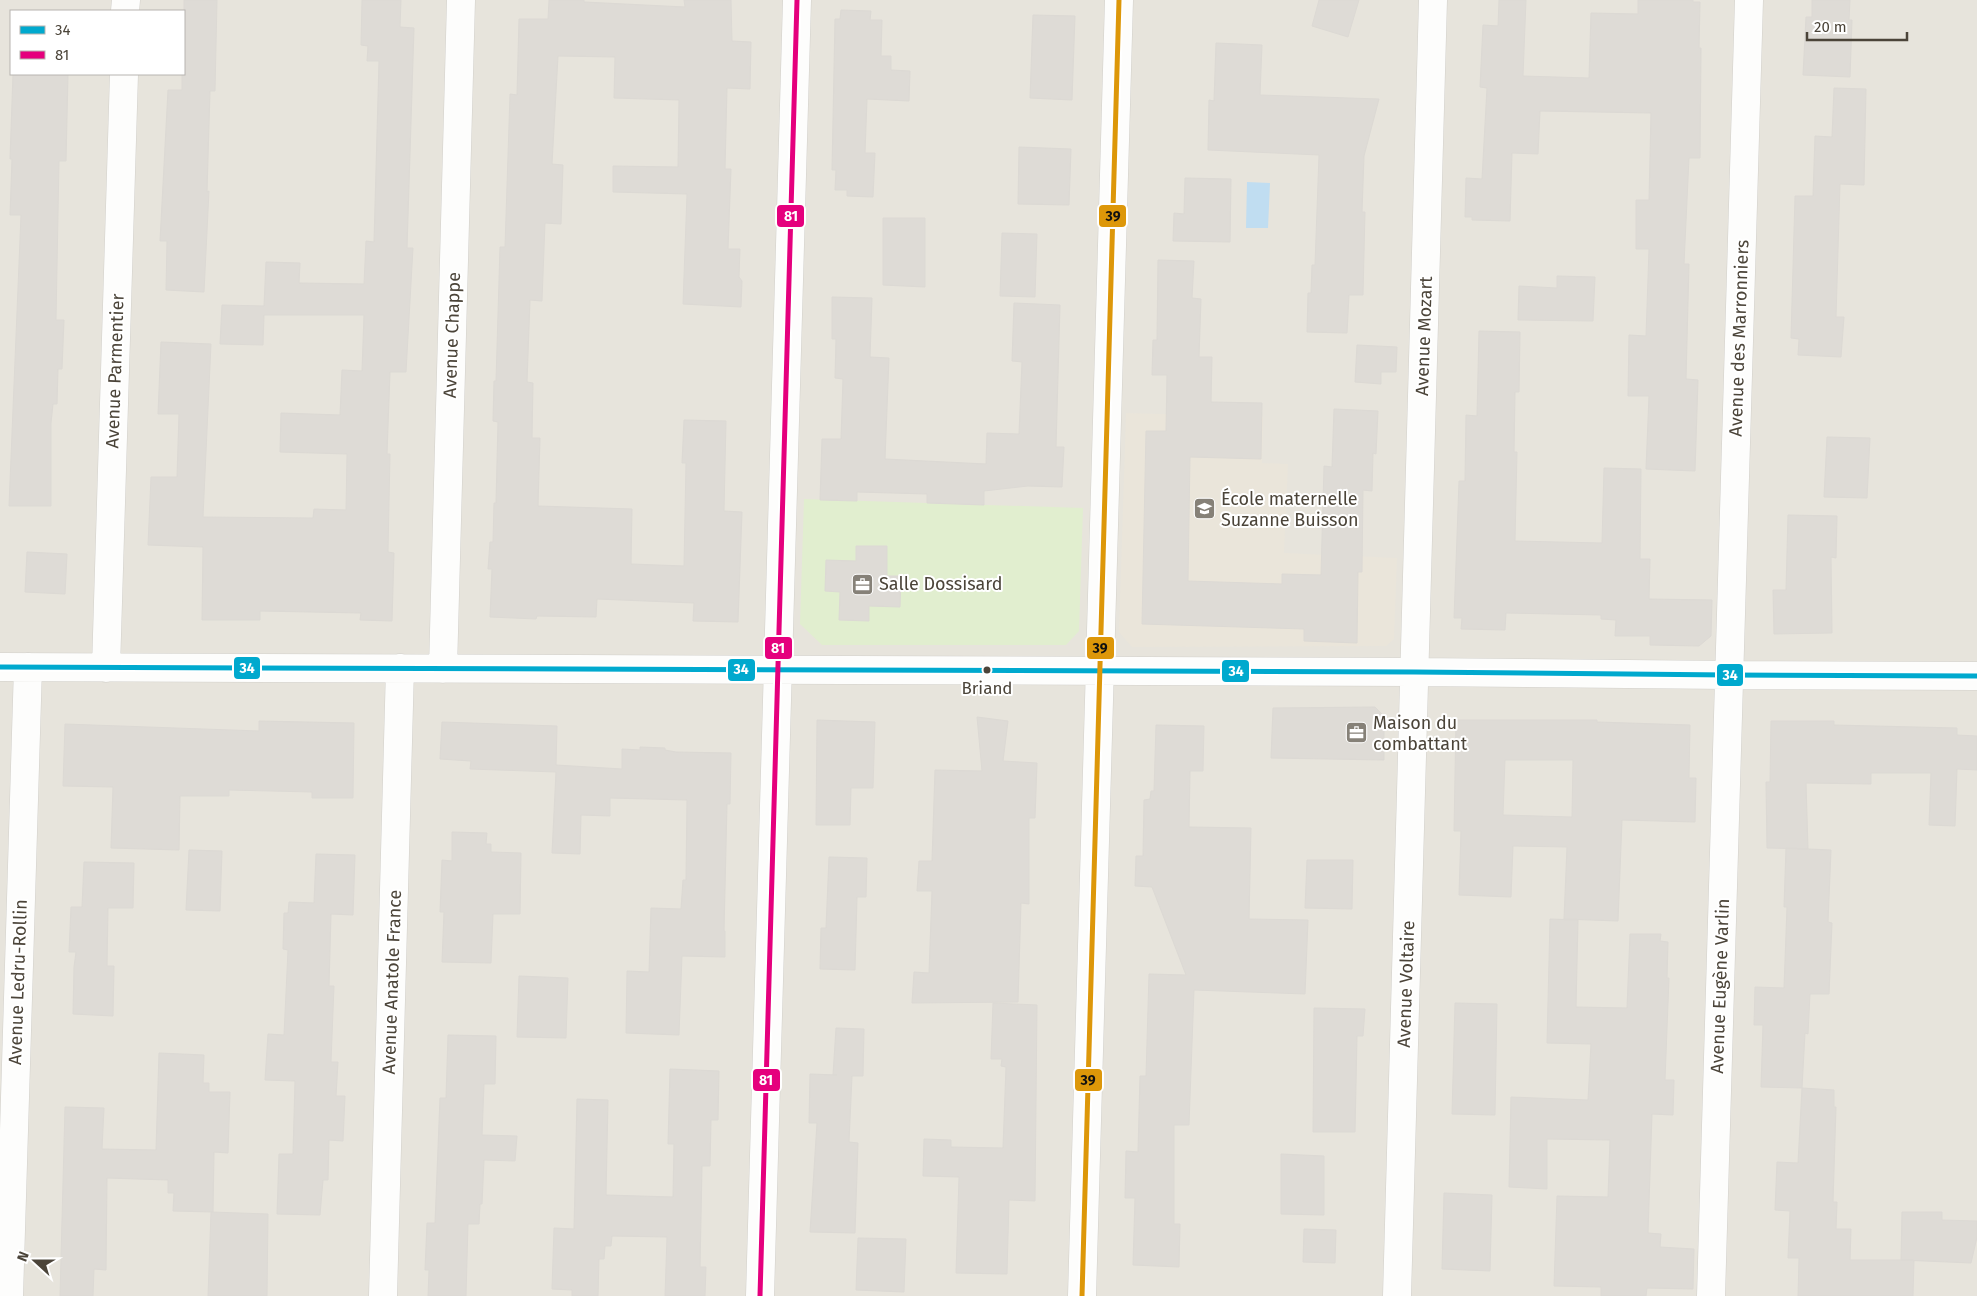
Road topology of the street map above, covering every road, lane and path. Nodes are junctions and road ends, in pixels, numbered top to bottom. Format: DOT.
graph roads {
  1 [pos="461,0"];
  2 [pos="796,0"];
  3 [pos="1118,0"];
  4 [pos="1434,0"];
  5 [pos="1749,0"];
  6 [pos="124,75"];
  7 [pos="0,667"];
  8 [pos="28,667"];
  9 [pos="106,668"];
  10 [pos="400,668"];
  11 [pos="443,669"];
  12 [pos="778,670"];
  13 [pos="1101,671"];
  14 [pos="1414,672"];
  15 [pos="1729,675"];
  16 [pos="1977,676"];
  17 [pos="9,1296"];
  18 [pos="383,1296"];
  19 [pos="760,1296"];
  20 [pos="1082,1296"];
  21 [pos="1397,1296"];
  22 [pos="1711,1296"];
  1 -- 11 [label="street, Avenue Chappe"];
  2 -- 12 [label="street"];
  3 -- 13 [label="street"];
  4 -- 14 [label="street, Avenue Mozart"];
  5 -- 15 [label="street, Avenue des Marronniers"];
  6 -- 9 [label="street, Avenue Parmentier"];
  7 -- 8 [label="street"];
  8 -- 9 [label="street"];
  8 -- 17 [label="street, Avenue Ledru-Rollin"];
  9 -- 10 [label="street"];
  10 -- 11 [label="street"];
  10 -- 18 [label="street, Avenue Anatole France"];
  11 -- 12 [label="street"];
  12 -- 13 [label="street"];
  12 -- 19 [label="street"];
  13 -- 14 [label="street"];
  13 -- 20 [label="street"];
  14 -- 15 [label="street"];
  14 -- 21 [label="street, Avenue Voltaire"];
  15 -- 16 [label="street"];
  15 -- 22 [label="street, Avenue Eugène Varlin"];
}
